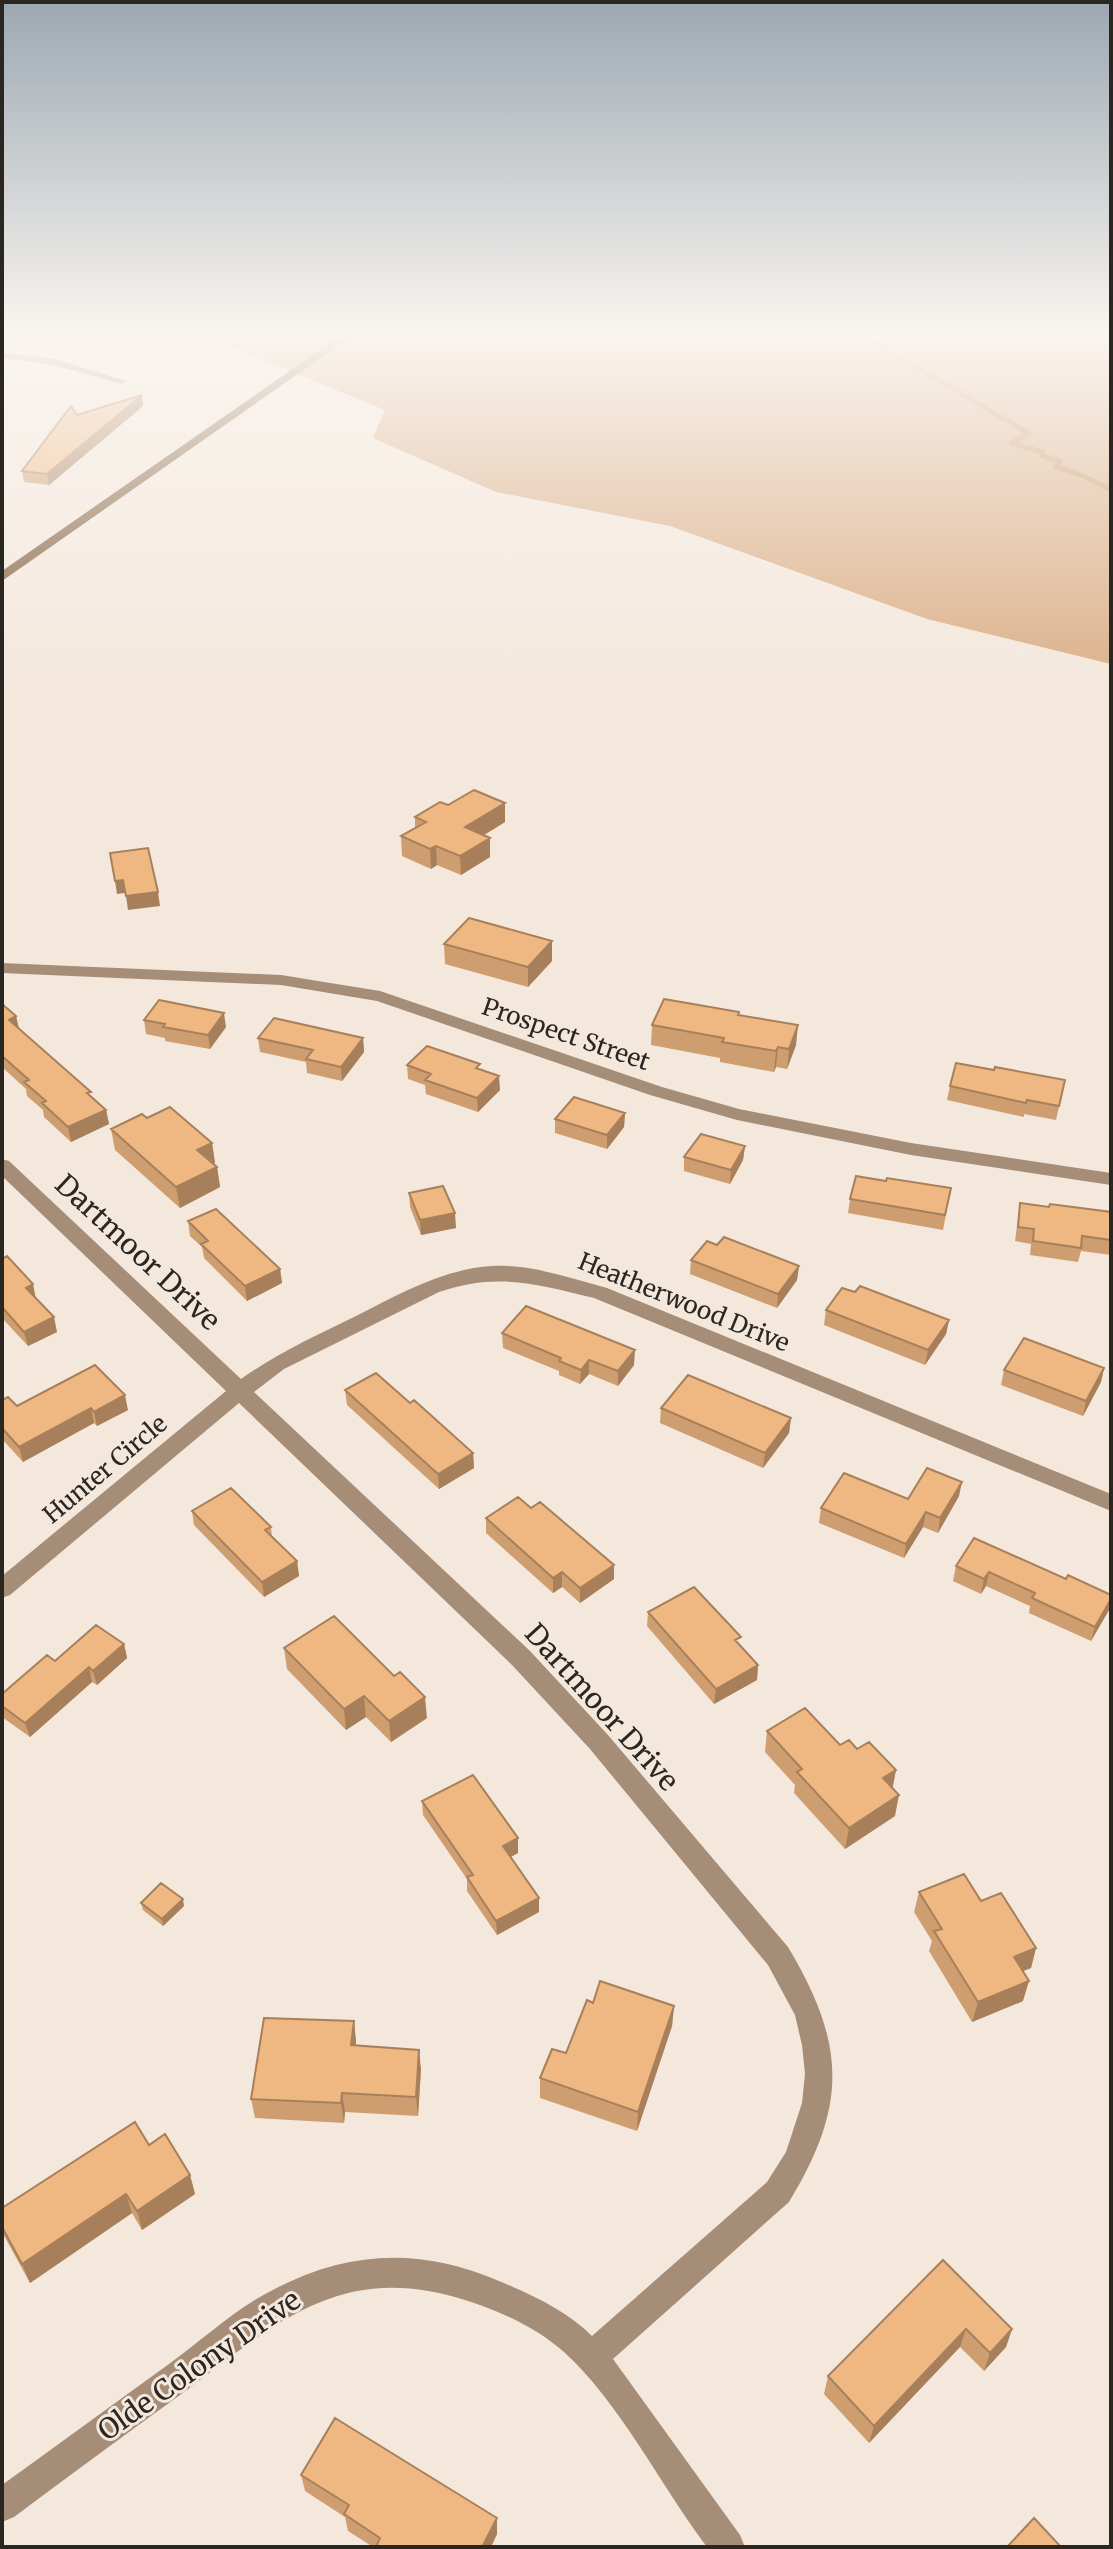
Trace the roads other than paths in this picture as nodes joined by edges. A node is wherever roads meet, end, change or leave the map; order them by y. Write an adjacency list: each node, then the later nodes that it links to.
1 (177, 455): 2 (street)
2 (2, 577)
3 (2, 968): 5 (street, Prospect Street)
4 (2, 1165): 6 (street, Dartmoor Drive)
5 (1111, 1179)
6 (241, 1390): 7 (street, Heatherwood Drive); 8 (street, Hunter Circle); 9 (street, Dartmoor Drive)
7 (1111, 1503)
8 (2, 1589)
9 (592, 2357): 10 (street, Olde Colony Drive); 11 (street, Olde Colony Drive)
10 (2, 2505)
11 (728, 2547)

